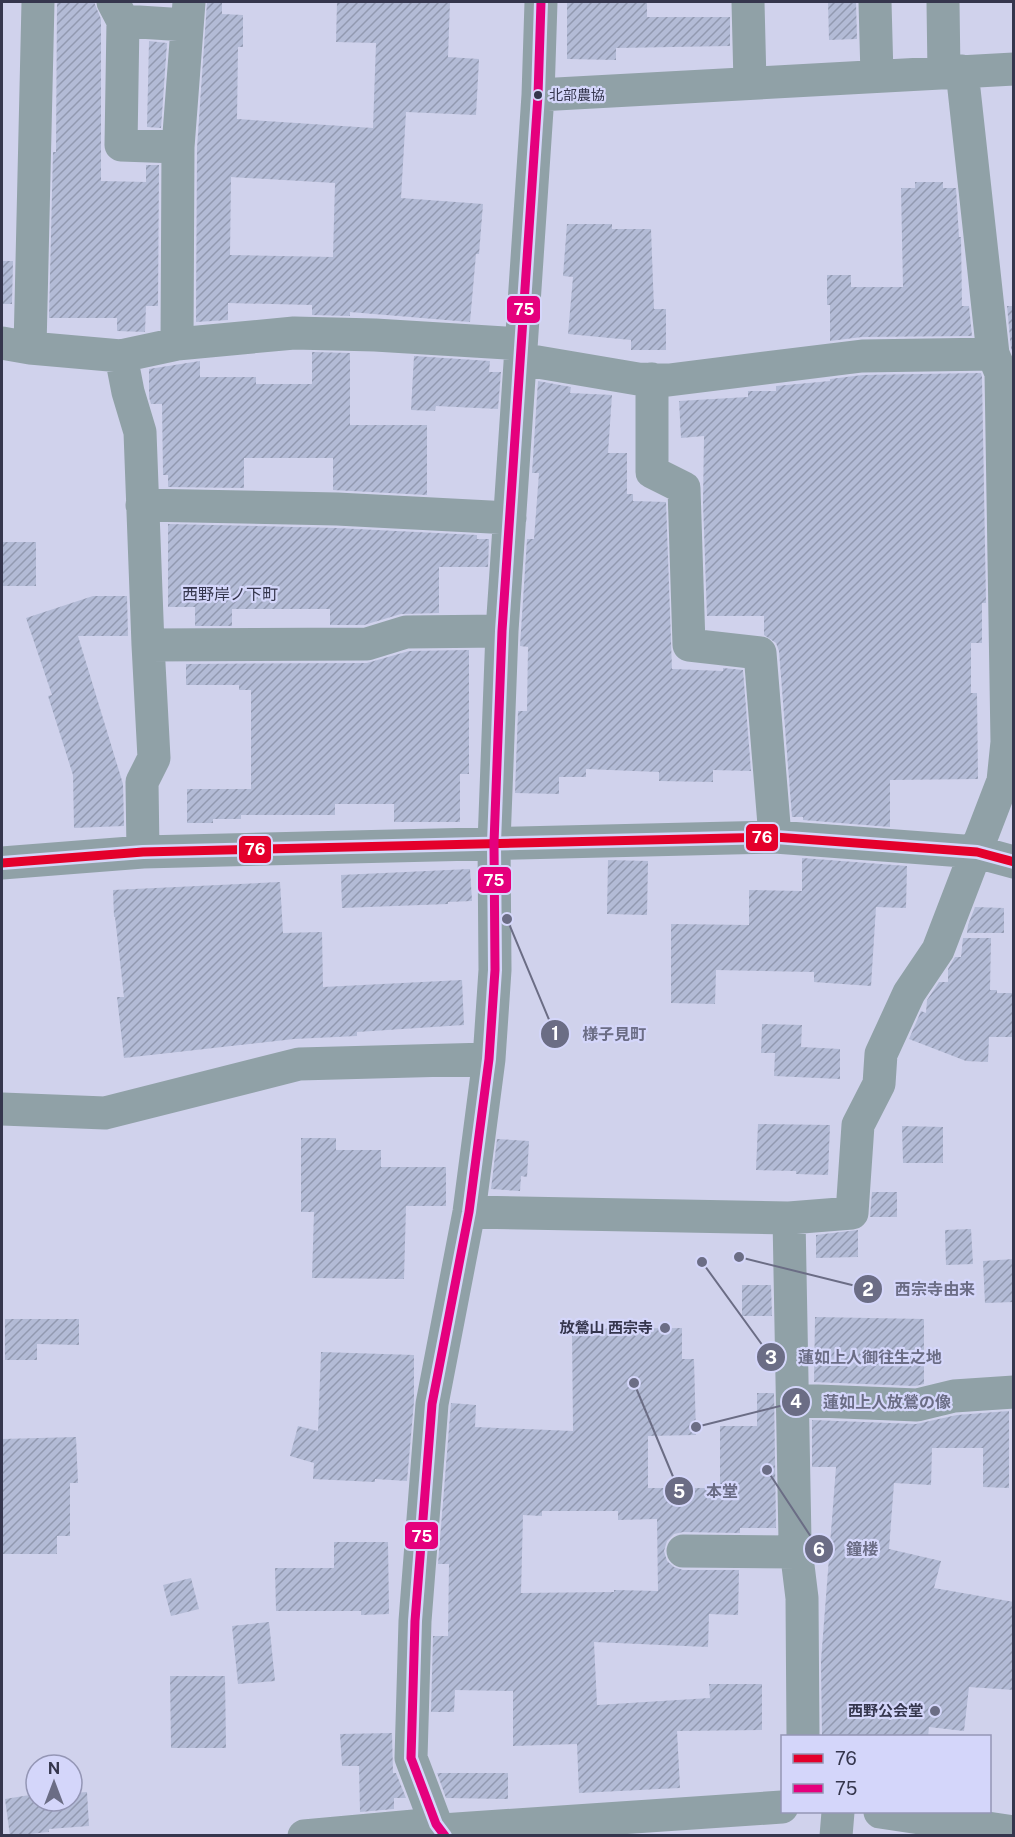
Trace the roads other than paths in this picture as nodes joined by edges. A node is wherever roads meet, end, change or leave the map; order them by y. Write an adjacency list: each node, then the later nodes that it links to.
1 (38, 2): 15 (street)
2 (541, 2): 12 (street)
3 (748, 2): 11 (street)
4 (875, 2): 10 (street)
5 (943, 2): 9 (street)
6 (118, 11): 7 (street); 13 (street)
7 (187, 13): 13 (street)
8 (1014, 69): 9 (street)
9 (953, 72): 10 (street); 17 (street)
10 (877, 76): 11 (street)
11 (750, 83): 12 (street)
12 (538, 95): 16 (street)
13 (178, 147): 14 (street)
14 (177, 344): 16 (street); 18 (street)
15 (16, 345): 18 (street)
16 (521, 351): 19 (street); 21 (street)
17 (993, 354): 19 (street); 24 (street)
18 (121, 356): 20 (street)
19 (652, 379): 25 (street)
20 (142, 505): 21 (street); 23 (street)
21 (510, 518): 22 (street)
22 (502, 631): 23 (street); 26 (street)
23 (148, 645): 27 (street)
24 (1005, 799): 28 (street)
25 (775, 837): 26 (street); 28 (street)
26 (494, 843): 27 (street); 31 (street)
27 (143, 852): 30 (street)
28 (977, 852): 29 (street); 34 (street)
29 (1014, 862)
30 (2, 863)
31 (489, 1059): 32 (street); 33 (street)
32 (2, 1109)
33 (469, 1212): 34 (street); 43 (street)
34 (789, 1218): 36 (street)
35 (1014, 1392): 36 (street)
36 (793, 1400): 38 (street)
37 (683, 1551): 38 (street)
38 (796, 1552): 39 (street)
39 (803, 1735)
40 (781, 1807): 43 (street)
41 (838, 1813): 46 (street)
42 (887, 1813): 44 (street)
43 (441, 1830): 45 (street)
44 (1014, 1832)
45 (304, 1836)
46 (836, 1836)

